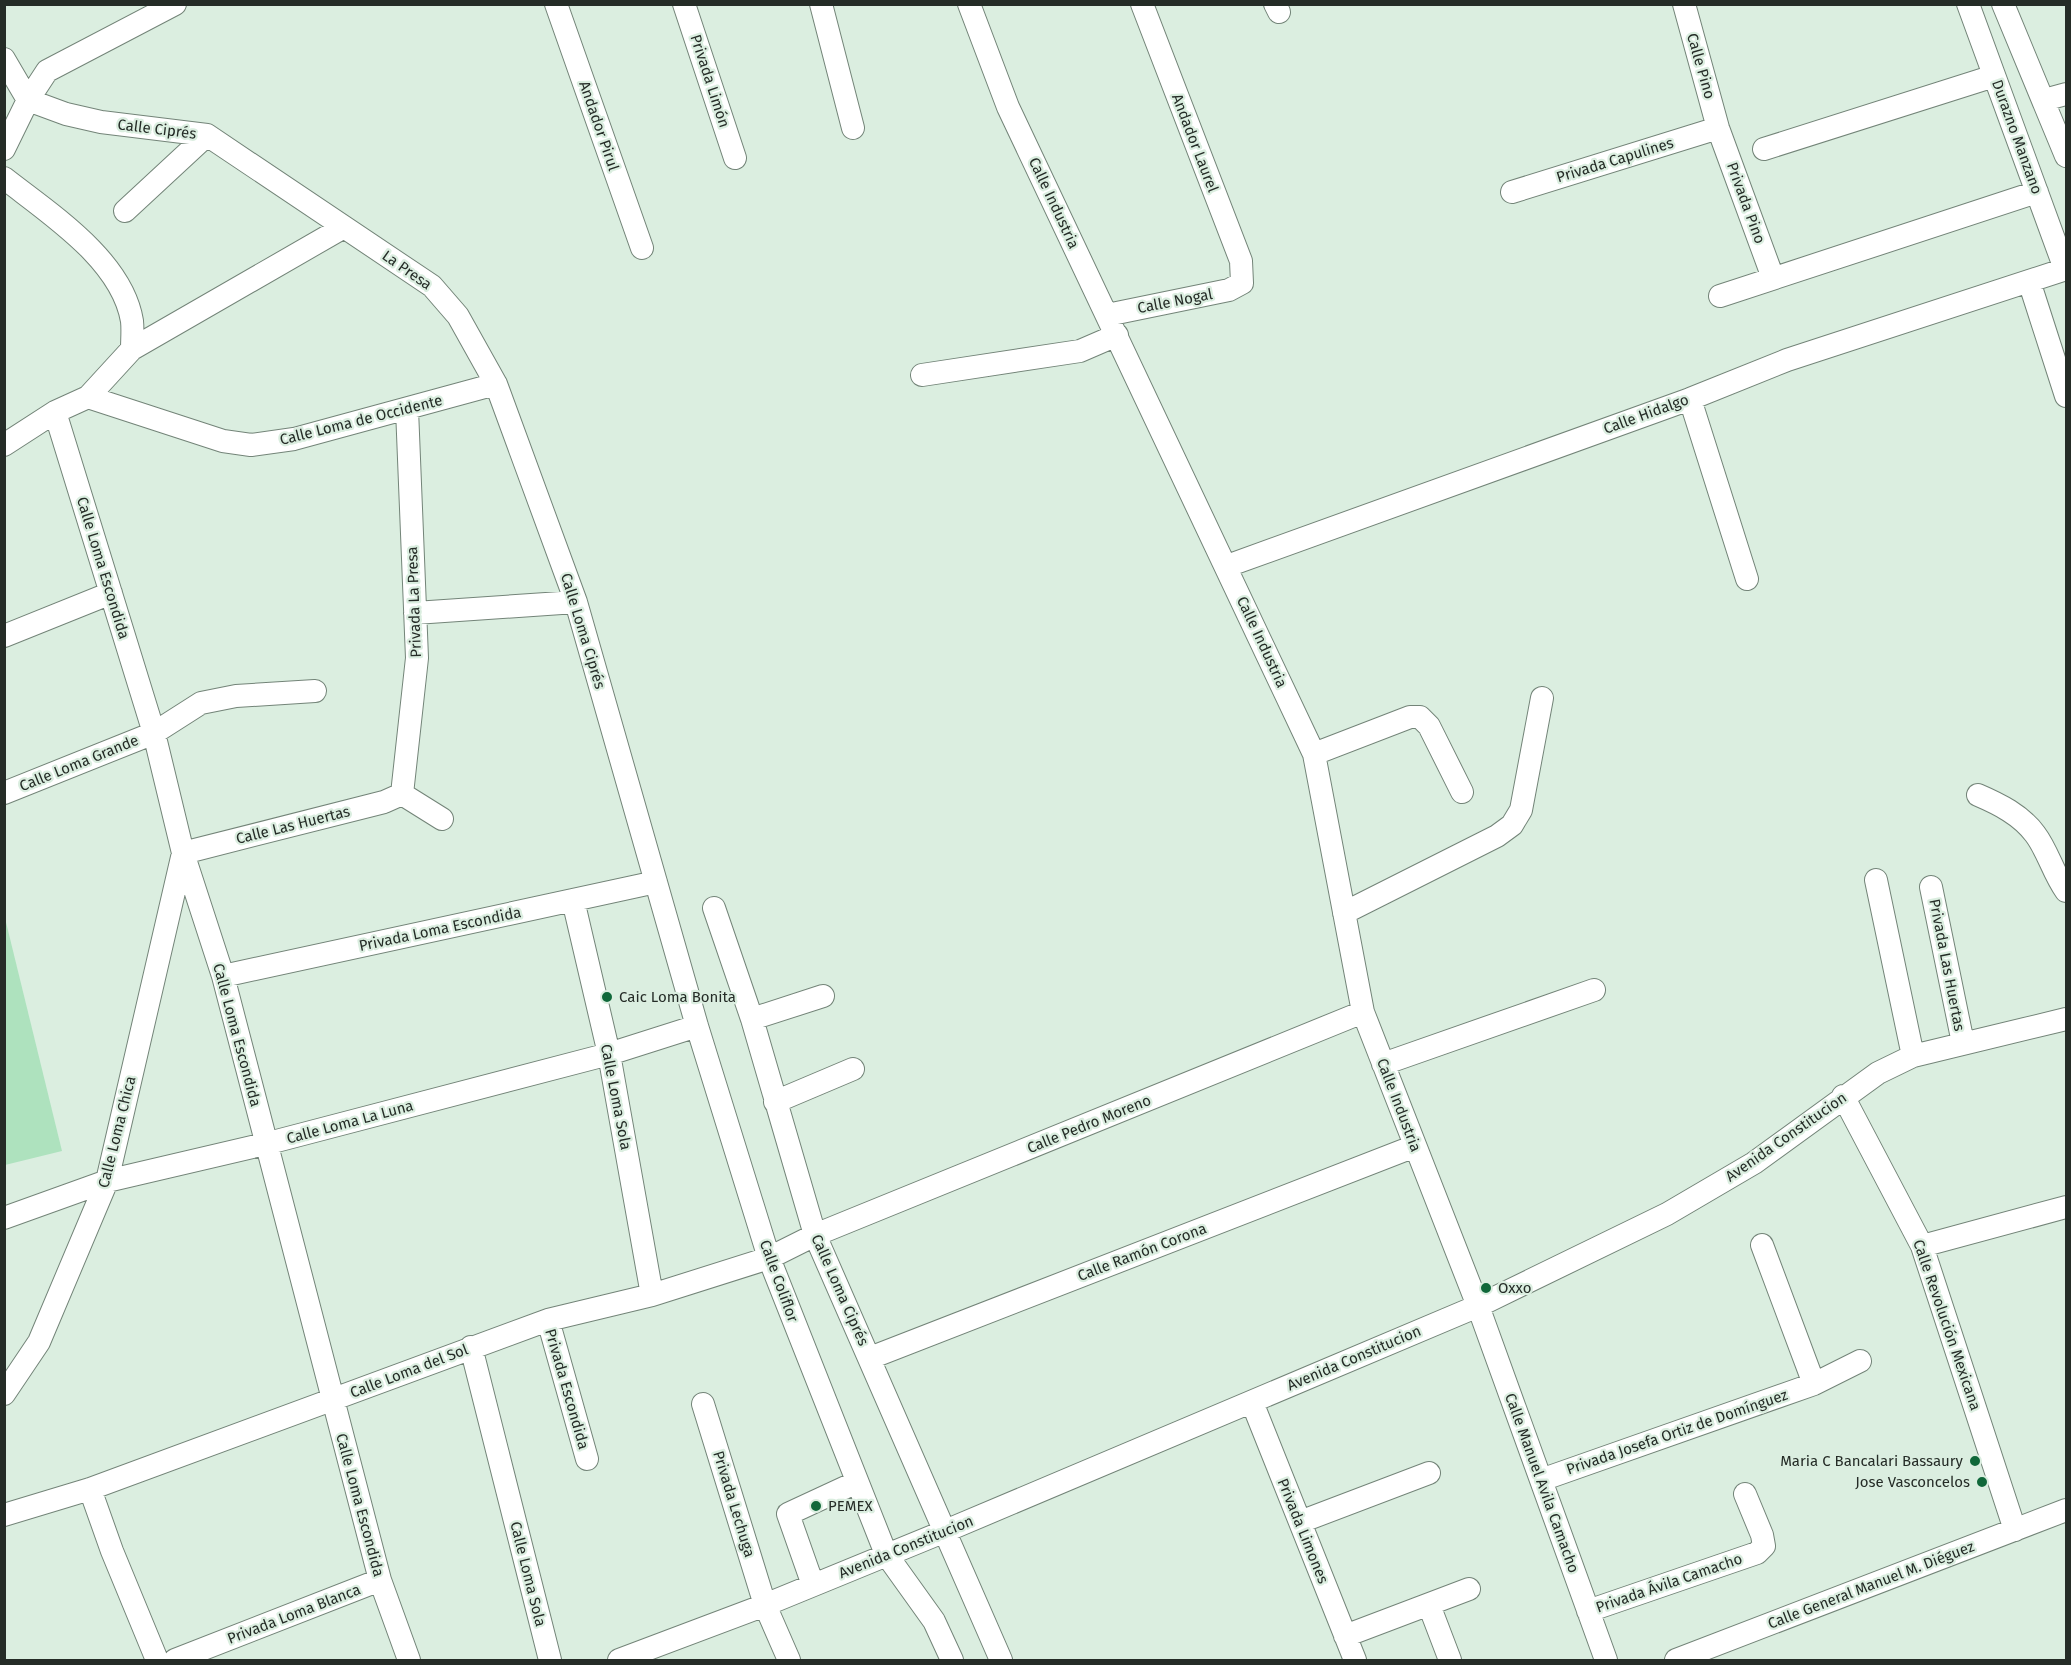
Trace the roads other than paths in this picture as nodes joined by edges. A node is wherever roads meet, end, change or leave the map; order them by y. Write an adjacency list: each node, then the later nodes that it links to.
1 (175, 4): 13 (street)
2 (556, 4): 27 (street, Andador Pirul)
3 (684, 4): 21 (street, Privada Limón)
4 (821, 4): 15 (street)
5 (969, 4): 33 (street, Calle Industria)
6 (1142, 4): 31 (street, Andador Laurel)
7 (1684, 4): 16 (street, Calle Pino)
8 (1968, 4): 11 (street, Durazno Manzano)
9 (2003, 4): 14 (street)
10 (4, 59): 13 (street)
11 (1994, 76): 19 (street); 24 (street, Durazno Manzano)
12 (2067, 94): 14 (street)
13 (28, 100): 17 (street, Calle Ciprés); 18 (street)
14 (2044, 100): 20 (street)
15 (853, 128)
16 (1718, 128): 23 (street, Privada Capulines); 29 (street, Privada Pino)
17 (207, 135): 25 (street); 26 (street, Calle Ciprés)
18 (4, 149)
19 (1764, 149)
20 (2067, 156)
21 (735, 158)
22 (4, 178): 35 (street)
23 (1512, 192)
24 (2037, 192): 28 (street, Durazno Manzano); 29 (street)
25 (125, 211)
26 (344, 227): 35 (street); 37 (street, La Presa)
27 (642, 248)
28 (2066, 269): 30 (street, Calle Hidalgo)
29 (1773, 278): 32 (street)
30 (2029, 281): 38 (street); 40 (street, Calle Hidalgo)
31 (1242, 283): 33 (street, Calle Nogal)
32 (1720, 296)
33 (1107, 315): 34 (street, Calle Industria)
34 (1117, 335): 36 (street); 44 (street, Calle Industria)
35 (132, 349): 39 (street)
36 (922, 375)
37 (496, 384): 41 (street, Calle Loma de Occidente); 47 (street, Calle Loma Ciprés)
38 (2067, 396)
39 (88, 397): 41 (street, Calle Loma de Occidente); 42 (street)
40 (1690, 399): 44 (street, Calle Hidalgo); 45 (street)
41 (407, 409): 48 (street, Privada La Presa)
42 (55, 412): 43 (street); 46 (street, Calle Loma Escondida)
43 (4, 445)
44 (1227, 566): 53 (street, Calle Industria)
45 (1747, 579)
46 (111, 593): 49 (street); 52 (street, Calle Loma Escondida)
47 (576, 602): 48 (street); 61 (street, Calle Loma Ciprés)
48 (415, 613): 56 (street, Privada La Presa)
49 (4, 636)
50 (315, 691): 52 (street, Calle Loma Grande)
51 (1542, 698): 66 (street)
52 (154, 733): 55 (street, Calle Loma Grande); 59 (street, Calle Loma Escondida)
53 (1314, 754): 54 (street); 66 (street, Calle Industria)
54 (1462, 792)
55 (4, 793)
56 (402, 794): 58 (street); 59 (street, Calle Las Huertas)
57 (1978, 795): 63 (street)
58 (442, 819)
59 (183, 853): 67 (street, Calle Loma Escondida); 83 (street, Calle Loma Chica)
60 (1876, 880): 76 (street)
61 (656, 882): 64 (street, Privada Loma Escondida); 73 (street, Calle Coliflor)
62 (1931, 887): 74 (street, Privada Las Huertas)
63 (2067, 891)
64 (573, 900): 67 (street, Privada Loma Escondida); 75 (street, Calle Loma Sola)
65 (714, 908): 71 (street, Calle Loma Ciprés)
66 (1344, 913): 70 (street, Calle Industria)
67 (223, 976): 81 (street, Calle Loma Escondida)
68 (1594, 990): 77 (street)
69 (823, 996): 71 (street)
70 (1363, 1012): 77 (street, Calle Industria); 86 (street, Calle Pedro Moreno)
71 (752, 1019): 80 (street, Calle Loma Ciprés)
72 (2067, 1019): 74 (street, Avenida Constitucion)
73 (697, 1026): 75 (street, Calle Loma La Luna); 89 (street, Calle Coliflor)
74 (1963, 1043): 76 (street, Avenida Constitucion)
75 (609, 1054): 81 (street, Calle Loma La Luna); 90 (street, Calle Loma Sola)
76 (1913, 1056): 79 (street, Avenida Constitucion)
77 (1383, 1064): 82 (street, Calle Industria)
78 (853, 1069): 80 (street)
79 (1843, 1096): 88 (street, Calle Revolución Mexicana); 91 (street, Avenida Constitucion)
80 (775, 1102): 86 (street, Calle Loma Ciprés)
81 (266, 1144): 83 (street, Calle Loma La Luna); 98 (street, Calle Loma Escondida)
82 (1415, 1146): 91 (street, Calle Industria); 94 (street, Calle Ramón Corona)
83 (107, 1181): 85 (street, Calle Loma La Luna); 97 (street, Calle Loma Chica)
84 (2066, 1208): 88 (street)
85 (4, 1218)
86 (815, 1235): 89 (street, Calle Loma del Sol); 94 (street, Calle Loma Ciprés)
87 (1762, 1245): 96 (street)
88 (1922, 1246): 110 (street, Calle Revolución Mexicana)
89 (769, 1258): 90 (street, Calle Loma del Sol); 104 (street, Calle Coliflor)
90 (652, 1295): 92 (street, Calle Loma del Sol)
91 (1478, 1306): 99 (street, Avenida Constitucion); 103 (street, Calle Manuel Avila Camacho)
92 (548, 1320): 93 (street, Calle Loma del Sol); 101 (street, Privada Escondida)
93 (471, 1347): 98 (street, Calle Loma del Sol); 123 (street, Calle Loma Sola)
94 (870, 1358): 111 (street, Calle Loma Ciprés)
95 (1860, 1361): 96 (street, Privada Josefa Ortiz de Domínguez)
96 (1814, 1384): 103 (street, Privada Josefa Ortiz de Domínguez)
97 (4, 1394)
98 (333, 1401): 105 (street, Calle Loma del Sol); 113 (street, Calle Loma Escondida)
99 (1252, 1402): 109 (street, Privada Limones); 111 (street, Avenida Constitucion)
100 (703, 1404): 116 (street, Privada Lechuga)
101 (587, 1458)
102 (1429, 1473): 109 (street)
103 (1541, 1480): 118 (street, Calle Manuel Avila Camacho)
104 (857, 1482): 112 (street, Calle Coliflor); 114 (street)
105 (90, 1489): 108 (street, Calle Loma del Sol); 120 (street)
106 (1745, 1494): 118 (street, Privada Ávila Camacho)
107 (2067, 1510): 110 (street, Calle General Manuel M. Diéguez)
108 (4, 1515)
109 (1300, 1522): 119 (street, Privada Limones)
110 (2015, 1530): 131 (street, Calle General Manuel M. Diéguez)
111 (943, 1532): 112 (street, Avenida Constitucion); 127 (street, Calle Loma Ciprés)
112 (886, 1554): 114 (street, Avenida Constitucion); 126 (street, Calle Coliflor)
113 (380, 1580): 121 (street, Privada Loma Blanca); 122 (street, Calle Loma Escondida)
114 (813, 1585): 116 (street, Avenida Constitucion)
115 (1469, 1589): 117 (street)
116 (765, 1605): 124 (street, Avenida Constitucion); 125 (street, Privada Lechuga)
117 (1429, 1605): 119 (street); 129 (street)
118 (1588, 1611): 130 (street, Calle Manuel Avila Camacho)
119 (1346, 1636): 128 (street, Privada Limones)
120 (157, 1660)
121 (175, 1660)
122 (409, 1660)
123 (550, 1660)
124 (619, 1660)
125 (789, 1660)
126 (952, 1660)
127 (1001, 1660)
128 (1355, 1660)
129 (1450, 1660)
130 (1606, 1660)
131 (1676, 1660)

